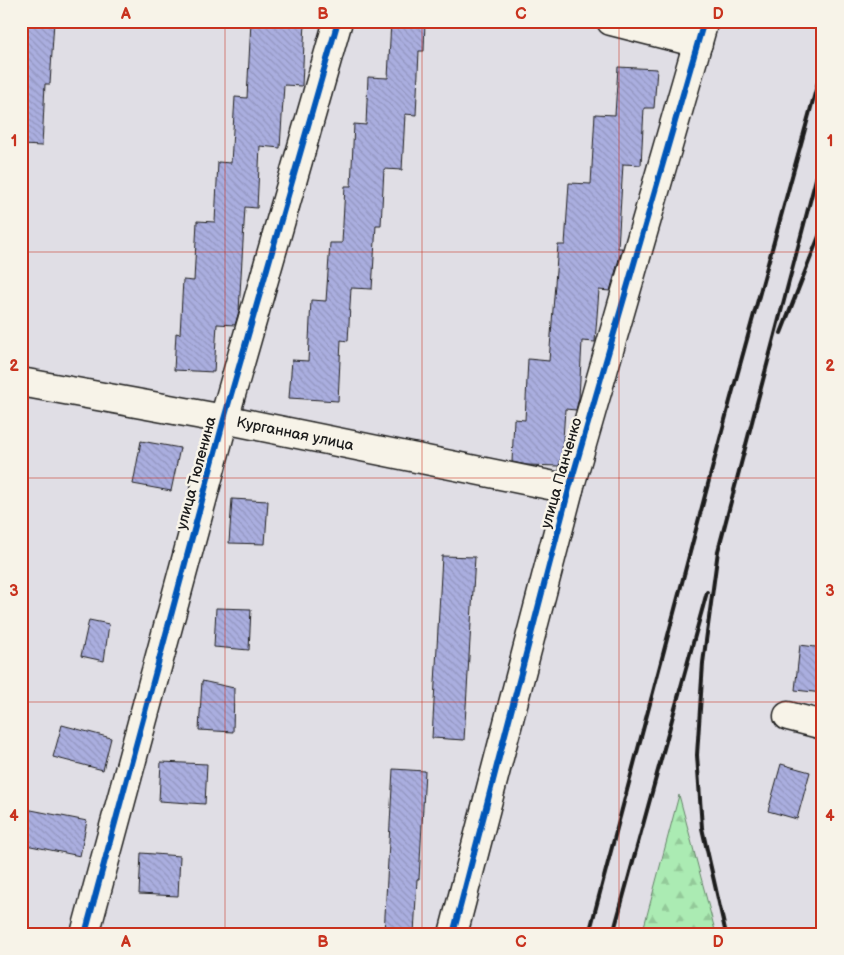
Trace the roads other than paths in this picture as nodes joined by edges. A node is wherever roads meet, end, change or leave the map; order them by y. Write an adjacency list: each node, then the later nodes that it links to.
1 (338, 21): 5 (street, улица Тюленина)
2 (611, 21): 3 (street)
3 (701, 32): 6 (street, улица Панченко)
4 (21, 382): 5 (street, Курганная улица)
5 (224, 419): 6 (street, Курганная улица); 9 (street, улица Тюленина)
6 (569, 489): 10 (street, улица Панченко)
7 (788, 716): 8 (street)
8 (823, 725)
9 (85, 934)
10 (453, 934)

